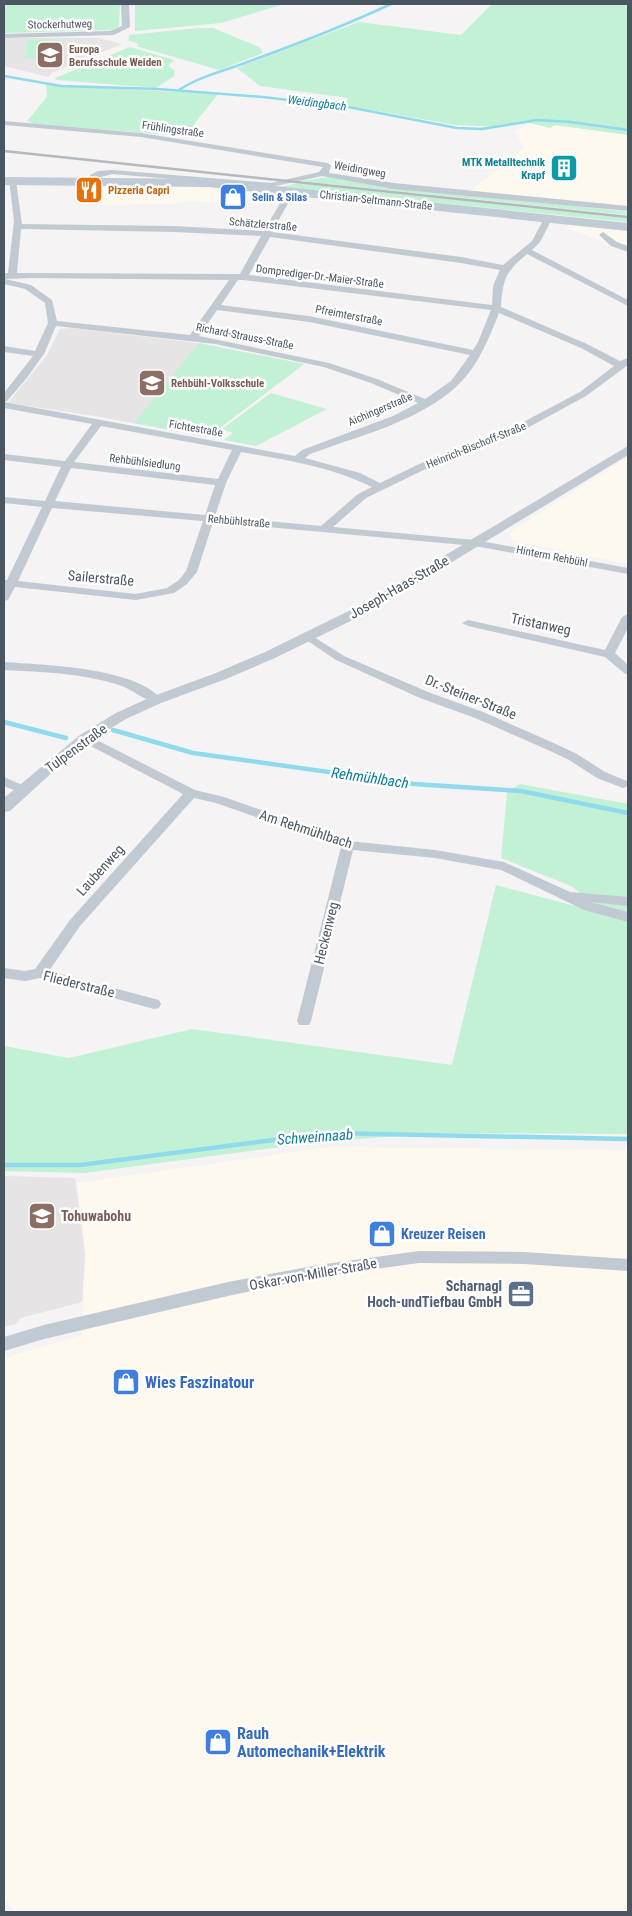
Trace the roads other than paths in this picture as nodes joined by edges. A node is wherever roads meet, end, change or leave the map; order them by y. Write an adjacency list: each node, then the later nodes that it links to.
1 (125, 4): 2 (street, Stockerhutweg)
2 (4, 36)
3 (4, 123): 4 (street, Frühlingstraße)
4 (322, 174): 6 (street, Weidingweg); 10 (street, Weidingweg)
5 (8, 181): 6 (main road, Christian-Seltmann-Straße); 8 (street)
6 (94, 181): 7 (main road, Christian-Seltmann-Straße)
7 (291, 191): 11 (main road, Christian-Seltmann-Straße); 14 (street)
8 (18, 208): 9 (street); 12 (street)
9 (4, 209)
10 (628, 209)
11 (549, 217): 13 (main road, Christian-Seltmann-Straße); 17 (street)
12 (15, 222): 14 (street, Schätzlerstraße); 19 (street)
13 (628, 226)
14 (268, 234): 18 (street, Schätzlerstraße); 20 (street)
15 (603, 235): 16 (street)
16 (628, 249)
17 (526, 250): 18 (street); 21 (street)
18 (505, 268): 23 (street, Aichingerstraße)
19 (6, 277): 20 (street, Domprediger-Dr.-Maier-Straße); 24 (street)
20 (239, 278): 22 (street); 23 (street, Domprediger-Dr.-Maier-Straße)
21 (628, 303)
22 (216, 307): 25 (street); 27 (street, Pfreimterstraße)
23 (496, 308): 27 (street, Aichingerstraße); 29 (street, Domprediger-Dr.-Maier-Straße)
24 (53, 323): 25 (street, Richard-Strauss-Straße); 28 (street)
25 (192, 338): 31 (street, Richard-Strauss-Straße)
26 (4, 349): 28 (street)
27 (476, 353): 31 (street, Aichingerstraße)
28 (40, 354): 30 (street)
29 (624, 362): 40 (street, Heinrich-Bischoff-Straße)
30 (4, 399)
31 (426, 403): 37 (street, Aichingerstraße)
32 (4, 405): 33 (street, Fichtestraße)
33 (98, 423): 34 (street, Fichtestraße); 38 (street)
34 (238, 448): 37 (street, Fichtestraße); 39 (street)
35 (628, 450): 45 (street, Joseph-Haas-Straße)
36 (4, 456): 38 (street, Rehbühlsiedlung)
37 (297, 459): 40 (street, Fichtestraße)
38 (67, 465): 39 (street, Rehbühlsiedlung); 42 (street)
39 (221, 483): 43 (street)
40 (380, 487): 44 (street, Heinrich-Bischoff-Straße)
41 (4, 500): 42 (street, Rehbühlstraße)
42 (48, 504): 43 (street, Rehbühlstraße); 47 (street)
43 (210, 518): 44 (street, Rehbühlstraße); 47 (street, Sailerstraße)
44 (324, 529): 45 (street, Rehbühlstraße)
45 (475, 543): 46 (street, Hinterm Rehbühl); 51 (street, Joseph-Haas-Straße)
46 (628, 571)
47 (7, 584): 48 (street)
48 (4, 598)
49 (628, 617): 52 (street)
50 (468, 623): 52 (street, Tristanweg)
51 (309, 637): 55 (street, Joseph-Haas-Straße); 58 (street, Dr.-Steiner-Straße)
52 (609, 654): 54 (street)
53 (4, 666): 55 (street)
54 (628, 671)
55 (156, 700): 56 (street, Tulpenstraße)
56 (85, 738): 59 (street, Tulpenstraße); 60 (street, Am Rehmühlbach)
57 (4, 781): 59 (street)
58 (623, 784)
59 (23, 790): 61 (street, Tulpenstraße)
60 (191, 793): 62 (street, Am Rehmühlbach); 67 (street, Laubenweg)
61 (4, 807)
62 (348, 845): 63 (street, Am Rehmühlbach); 69 (street, Heckenweg)
63 (564, 895): 64 (street, Am Rehmühlbach); 65 (street, Am Rehmühlbach)
64 (628, 901)
65 (628, 917)
66 (4, 973): 67 (street, Fliederstraße)
67 (40, 973): 68 (street, Fliederstraße)
68 (154, 1004)
69 (304, 1021)
70 (628, 1265): 71 (street, Oskar-von-Miller-Straße)
71 (4, 1344)

